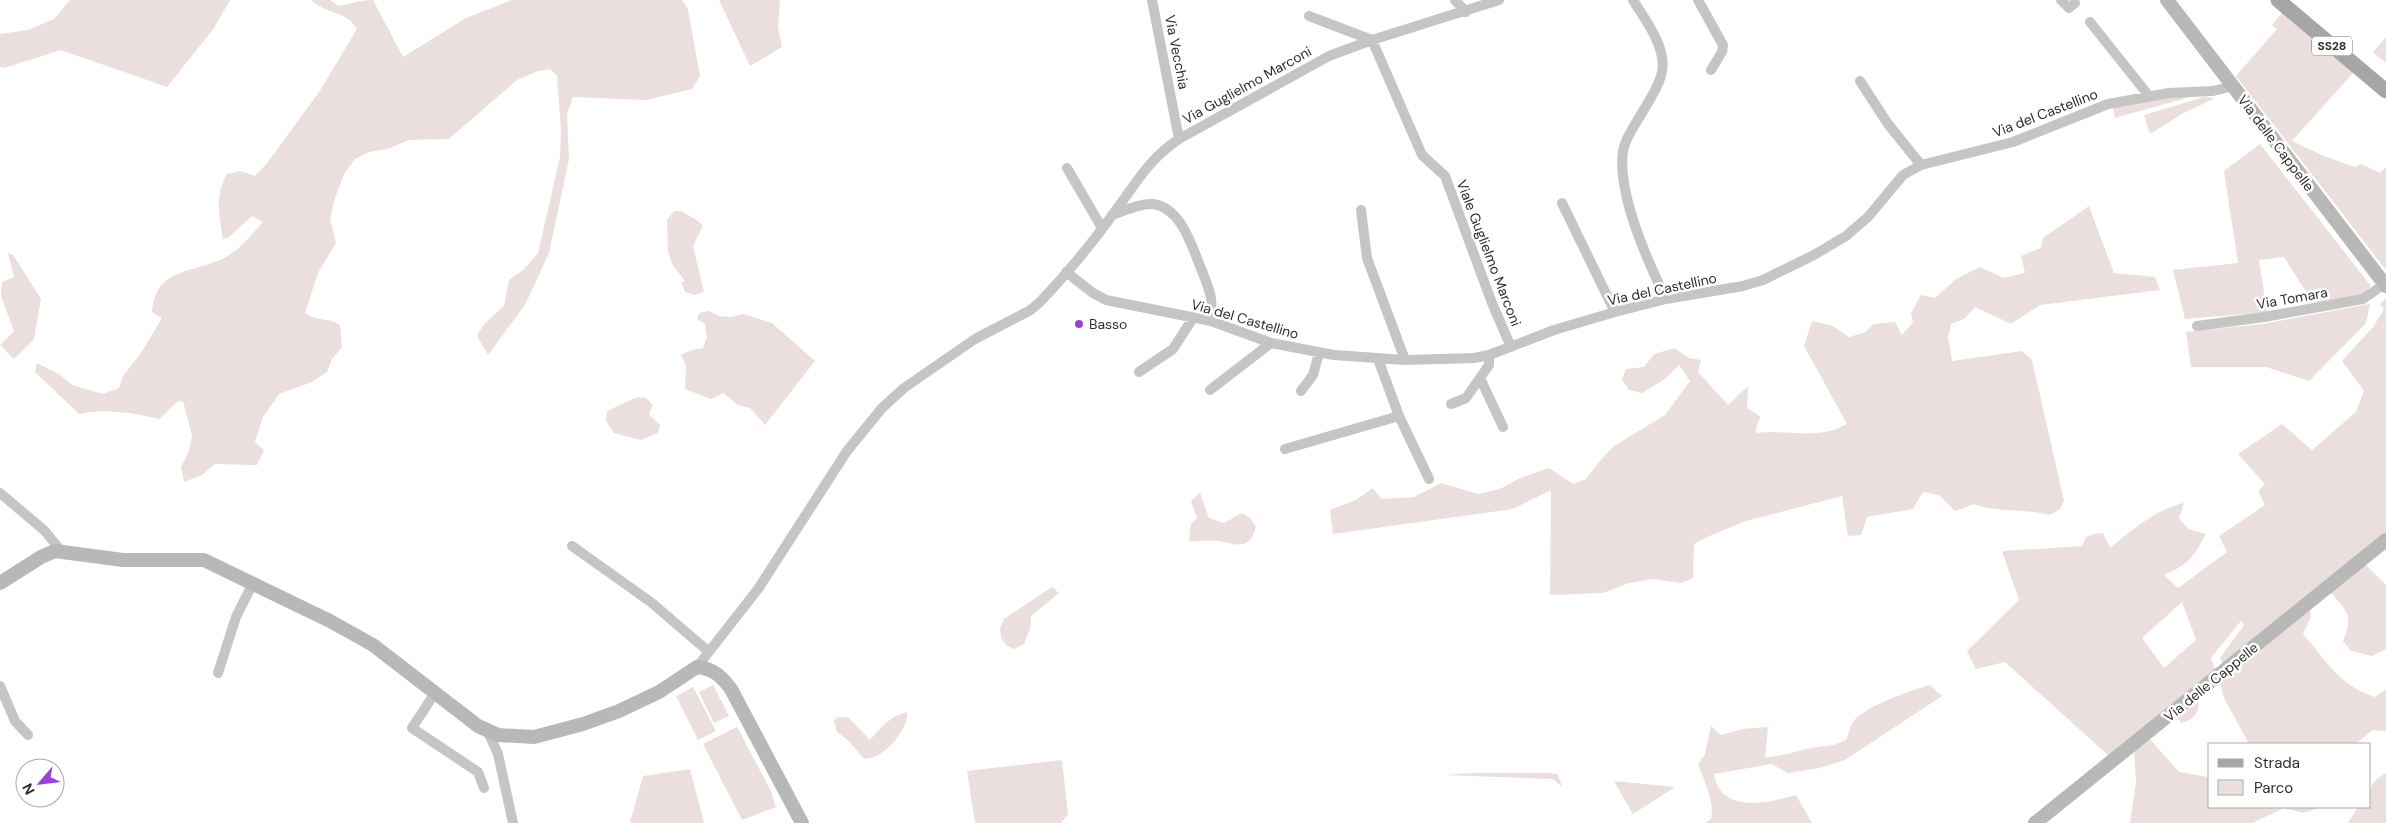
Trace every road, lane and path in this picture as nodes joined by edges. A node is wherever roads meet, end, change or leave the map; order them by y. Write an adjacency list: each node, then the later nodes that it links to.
1 (1152, 0): 19 (street, Via Vecchia)
2 (1455, 0): 10 (street)
3 (1499, 0): 10 (street, Via Guglielmo Marconi)
4 (1633, 0): 28 (street)
5 (1698, 0): 14 (street)
6 (2061, 0): 9 (street)
7 (2167, 0): 16 (street, Via delle Cappelle)
8 (2278, 0): 17 (main road, SS28)
9 (2075, 3)
10 (1466, 12): 13 (street, Via Guglielmo Marconi)
11 (1309, 16): 13 (street)
12 (2090, 22): 18 (street)
13 (1372, 40): 19 (street, Via Guglielmo Marconi); 34 (street, Viale Guglielmo Marconi)
14 (1711, 70)
15 (1860, 81): 20 (street)
16 (2233, 86): 18 (street, Via del Castellino); 27 (street, Via delle Cappelle)
17 (2386, 91)
18 (2149, 96): 20 (street, Via del Castellino)
19 (1179, 138): 24 (street, Via Guglielmo Marconi)
20 (1921, 165): 28 (street, Via del Castellino)
21 (1067, 168): 25 (street)
22 (1562, 203): 29 (street)
23 (1361, 210): 38 (street)
24 (1112, 215): 25 (street, Via Guglielmo Marconi); 31 (street)
25 (1102, 228): 26 (street, Via Guglielmo Marconi)
26 (1065, 274): 30 (street, Via del Castellino); 54 (street, Via Guglielmo Marconi)
27 (2385, 284): 32 (street, Via Tomara)
28 (1666, 299): 29 (street, Via del Castellino)
29 (1615, 312): 34 (street, Via del Castellino)
30 (1193, 318): 31 (street, Via del Castellino); 39 (street)
31 (1211, 321): 33 (street, Via del Castellino)
32 (2197, 326)
33 (1271, 343): 35 (street, Via del Castellino); 41 (street)
34 (1511, 347): 36 (street, Via del Castellino)
35 (1319, 353): 37 (street, Via del Castellino); 42 (street)
36 (1489, 355): 38 (street, Via del Castellino); 40 (street)
37 (1378, 359): 38 (street, Via del Castellino); 44 (street)
38 (1405, 360)
39 (1138, 372)
40 (1480, 378): 43 (street); 45 (street)
41 (1210, 390)
42 (1301, 391)
43 (1451, 404)
44 (1399, 416): 46 (street); 47 (street)
45 (1503, 427)
46 (1286, 449)
47 (1429, 479)
48 (0, 493): 51 (street)
49 (2386, 540): 64 (street, Via delle Cappelle)
50 (572, 546): 54 (street)
51 (61, 551): 52 (street); 53 (street)
52 (253, 582): 56 (street); 58 (street)
53 (0, 583)
54 (709, 652): 55 (street, Via Guglielmo Marconi)
55 (697, 667): 59 (street); 63 (street)
56 (218, 673)
57 (0, 686): 60 (street)
58 (435, 692): 59 (street); 61 (street)
59 (488, 732): 62 (street)
60 (28, 735)
61 (484, 788)
62 (513, 823)
63 (802, 823)
64 (2035, 823)

